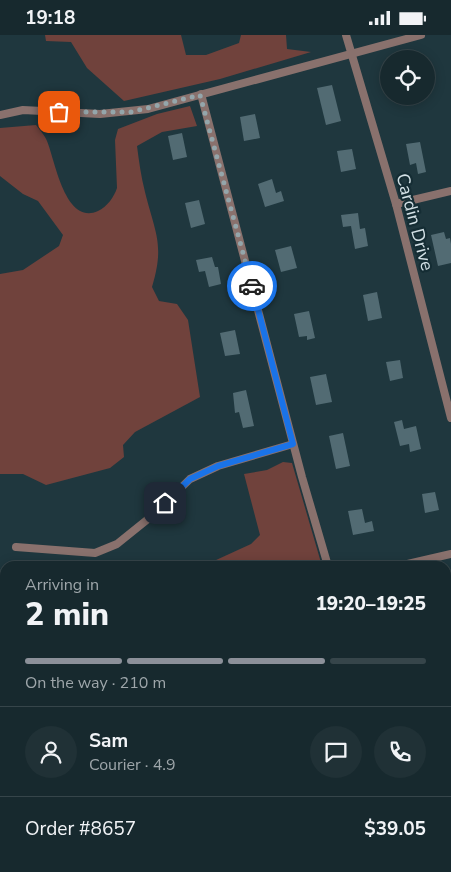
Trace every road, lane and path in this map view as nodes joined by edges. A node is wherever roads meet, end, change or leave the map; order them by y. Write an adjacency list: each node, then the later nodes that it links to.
1 (346, 35): 3 (street, Cardin Drive)
2 (421, 35): 3 (street)
3 (351, 53): 4 (street); 7 (street, Cardin Drive)
4 (200, 95): 5 (street); 9 (street)
5 (0, 115)
6 (451, 191): 7 (street)
7 (396, 204): 8 (street, Cardin Drive)
8 (451, 418)
9 (293, 444): 10 (street); 12 (street)
10 (16, 547)
11 (451, 554): 13 (street)
12 (327, 561)
13 (421, 561)

